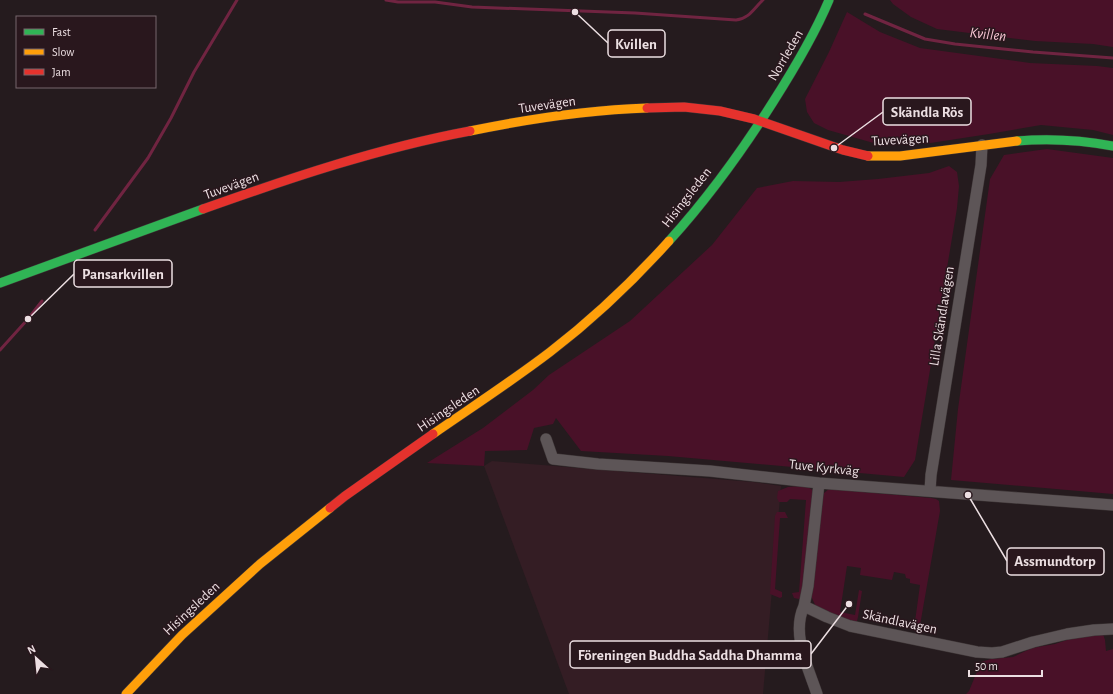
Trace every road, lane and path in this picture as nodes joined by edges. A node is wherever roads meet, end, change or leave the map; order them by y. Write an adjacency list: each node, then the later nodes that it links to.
1 (829, 0): 2 (main road, Norrleden)
2 (762, 122): 3 (main road, Tuvevägen); 5 (main road, Tuvevägen); 12 (main road, Hisingsleden)
3 (982, 146): 4 (main road, Tuvevägen); 8 (street, Lilla Skändlavägen)
4 (1113, 146)
5 (0, 283)
6 (546, 439): 7 (street, Tuve Kyrkväg)
7 (819, 483): 8 (street, Tuve Kyrkväg); 10 (street)
8 (930, 491): 9 (street, Tuve Kyrkväg)
9 (1113, 505)
10 (804, 606): 11 (street, Skändlavägen); 13 (street)
11 (1113, 629)
12 (126, 694)
13 (818, 694)

